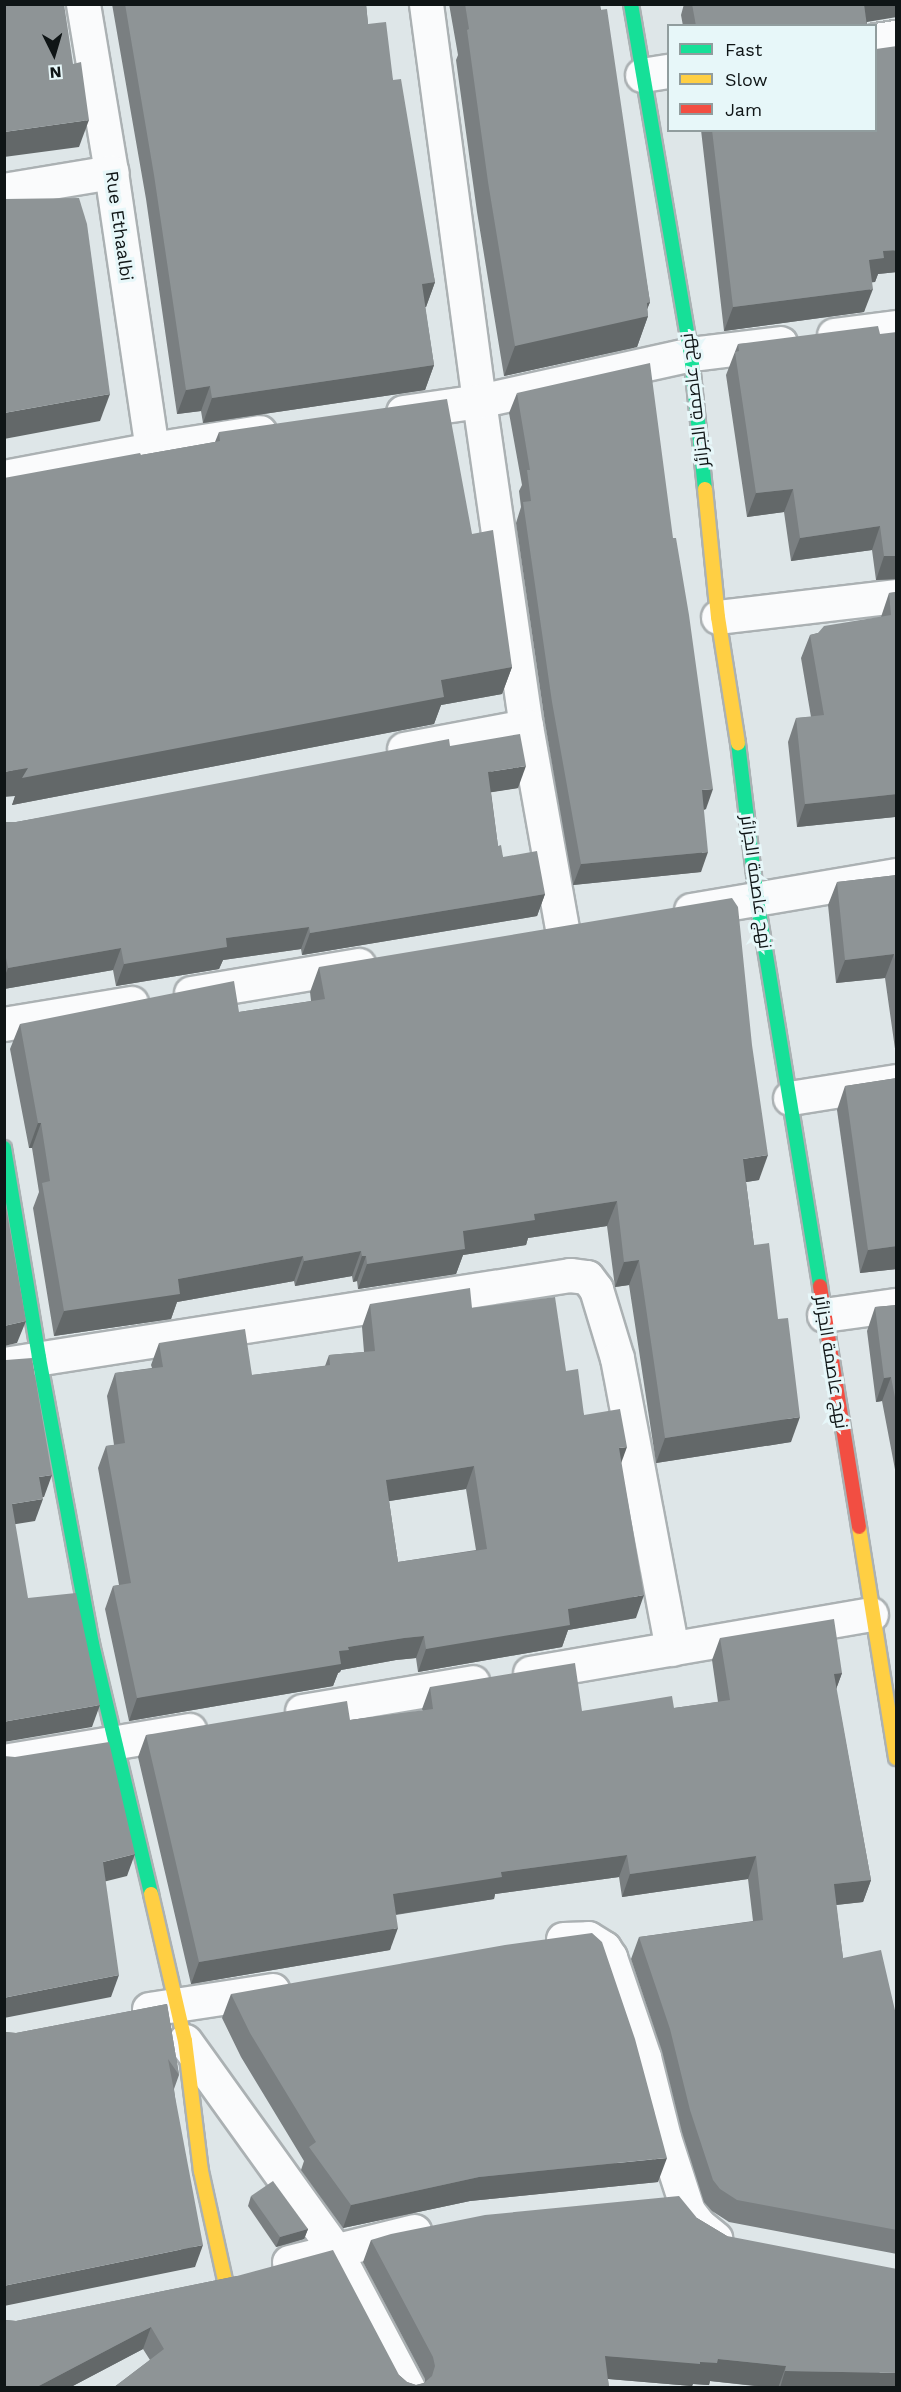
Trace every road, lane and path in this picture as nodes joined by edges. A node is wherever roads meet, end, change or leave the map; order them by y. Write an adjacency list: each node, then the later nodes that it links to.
1 (83, 4): 7 (street, Rue Ethaalbi)
2 (426, 4): 11 (street)
3 (630, 4): 6 (street, نهج عاصمة الجزائر)
4 (897, 37): 5 (street)
5 (877, 40)
6 (655, 73): 10 (street, نهج عاصمة الجزائر)
7 (111, 172): 8 (street); 14 (street, Rue Ethaalbi)
8 (4, 190)
9 (897, 327): 10 (street)
10 (691, 354): 11 (street); 17 (street, نهج عاصمة الجزائر)
11 (479, 401): 12 (street); 18 (street)
12 (376, 415)
13 (286, 428): 14 (street)
14 (152, 449): 15 (street)
15 (4, 477)
16 (897, 596): 17 (street)
17 (718, 617): 21 (street, نهج عاصمة الجزائر)
18 (526, 726): 19 (street); 24 (street)
19 (375, 755)
20 (897, 875): 21 (street)
21 (757, 900): 22 (street); 29 (street, نهج عاصمة الجزائر)
22 (665, 914)
23 (596, 924): 24 (street)
24 (562, 929): 25 (street)
25 (527, 935)
26 (387, 960): 27 (street)
27 (4, 1024)
28 (897, 1081): 29 (street)
29 (790, 1098): 32 (street, نهج عاصمة الجزائر)
30 (4, 1148): 33 (street)
31 (897, 1305): 32 (street)
32 (824, 1314): 35 (street, نهج عاصمة الجزائر)
33 (39, 1358): 34 (street); 36 (street); 39 (street)
34 (4, 1364)
35 (871, 1614): 36 (street); 40 (street, نهج عاصمة الجزائر)
36 (672, 1649): 37 (street)
37 (276, 1716)
38 (218, 1725): 39 (street)
39 (113, 1743): 41 (street); 44 (street)
40 (897, 1758)
41 (4, 1761)
42 (534, 1943): 47 (street)
43 (299, 1985): 44 (street)
44 (175, 2004): 45 (street); 46 (street)
45 (118, 2015)
46 (185, 2041): 51 (street); 52 (street)
47 (683, 2198): 48 (street); 50 (street)
48 (648, 2201)
49 (442, 2225): 51 (street)
50 (744, 2244)
51 (335, 2250): 52 (street); 54 (street)
52 (225, 2280): 53 (street)
53 (190, 2287)
54 (408, 2388)

